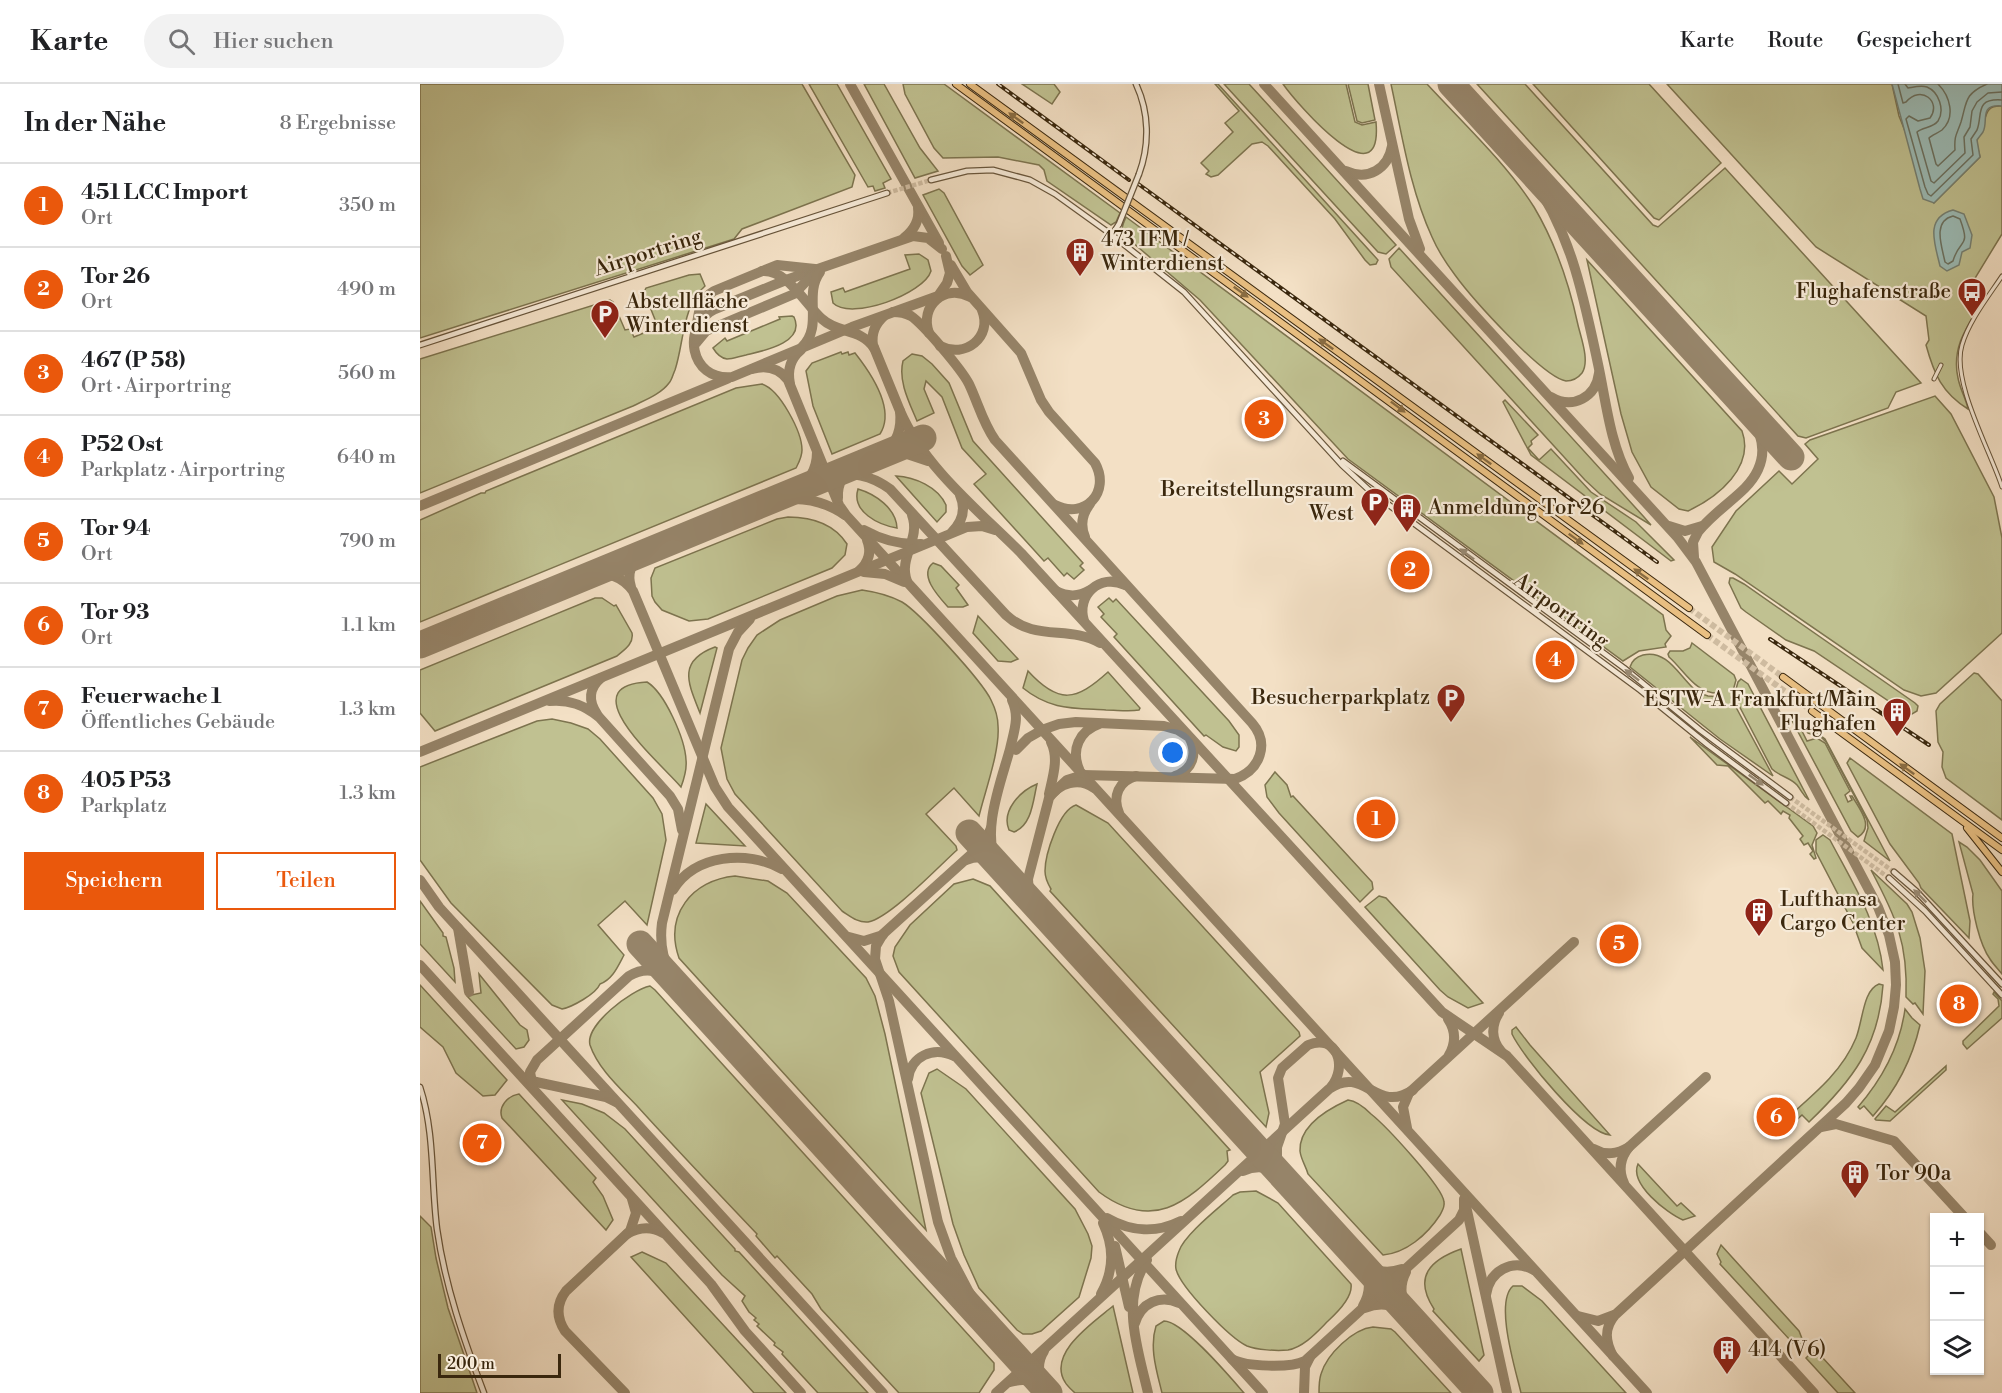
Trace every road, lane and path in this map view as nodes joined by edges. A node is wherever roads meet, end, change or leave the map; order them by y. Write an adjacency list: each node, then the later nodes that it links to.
1 (956, 84): 14 (highway, one-way to 14)
2 (970, 84): 13 (highway, one-way to 2)
3 (1136, 84): 6 (street, bridge)
4 (931, 180): 6 (street, Airportring)
5 (887, 194): 8 (street, Airportring)
6 (1112, 235): 11 (street, Airportring)
7 (2002, 276): 12 (street)
8 (420, 345)
9 (1941, 365): 10 (street)
10 (1934, 379)
11 (1321, 441): 17 (street, Airportring, one-way to 11); 18 (street, Airportring, one-way to 18)
12 (2002, 486)
13 (1689, 608)
14 (1707, 635)
15 (1783, 677): 20 (highway, one-way to 15)
16 (1812, 711): 19 (highway)
17 (1790, 796)
18 (1786, 803)
19 (1954, 814): 21 (highway); 23 (highway)
20 (2002, 838)
21 (2002, 850)
22 (1894, 872): 25 (street, one-way to 22)
23 (2002, 872)
24 (1889, 878): 26 (street)
25 (2002, 984)
26 (2002, 995)
27 (420, 1088): 28 (street)
28 (484, 1393)

